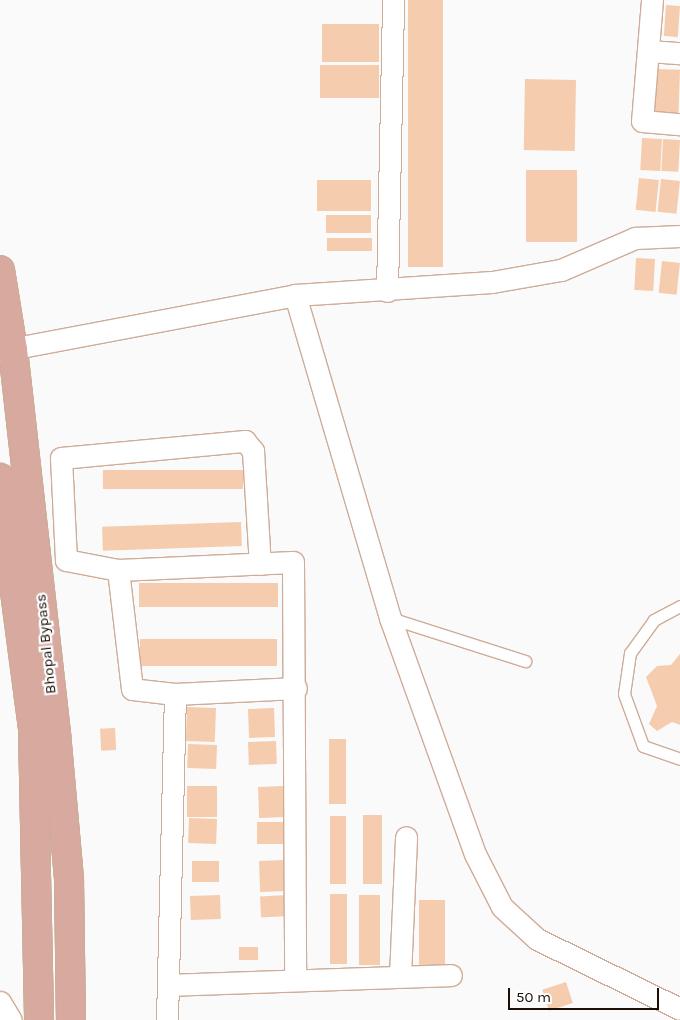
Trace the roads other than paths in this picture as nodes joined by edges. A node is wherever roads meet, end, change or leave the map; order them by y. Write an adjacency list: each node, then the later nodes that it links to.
1 (393, 0): 8 (street)
2 (652, 0): 3 (street)
3 (649, 52): 4 (street); 5 (street)
4 (680, 53)
5 (680, 124)
6 (680, 236): 8 (street)
7 (0, 270): 10 (main road, Bhopal Bypass)
8 (387, 290): 9 (street)
9 (295, 295): 10 (street); 15 (street)
10 (6, 350): 29 (main road, Bhopal Bypass)
11 (1, 490): 28 (main road, Bhopal Bypass)
12 (260, 564): 13 (street); 13 (street); 17 (street)
13 (118, 570): 18 (street)
14 (680, 606): 19 (lane)
15 (390, 618): 16 (lane); 26 (street)
16 (525, 662)
17 (296, 688): 18 (street); 23 (street)
18 (175, 694): 24 (street)
19 (680, 758)
20 (406, 837): 22 (street)
21 (451, 975): 22 (street)
22 (400, 976): 23 (street)
23 (295, 978): 24 (street)
24 (169, 985): 30 (street)
25 (0, 1002): 27 (street)
26 (680, 1009)
27 (11, 1020)
28 (39, 1020)
29 (71, 1020)
30 (167, 1020)

